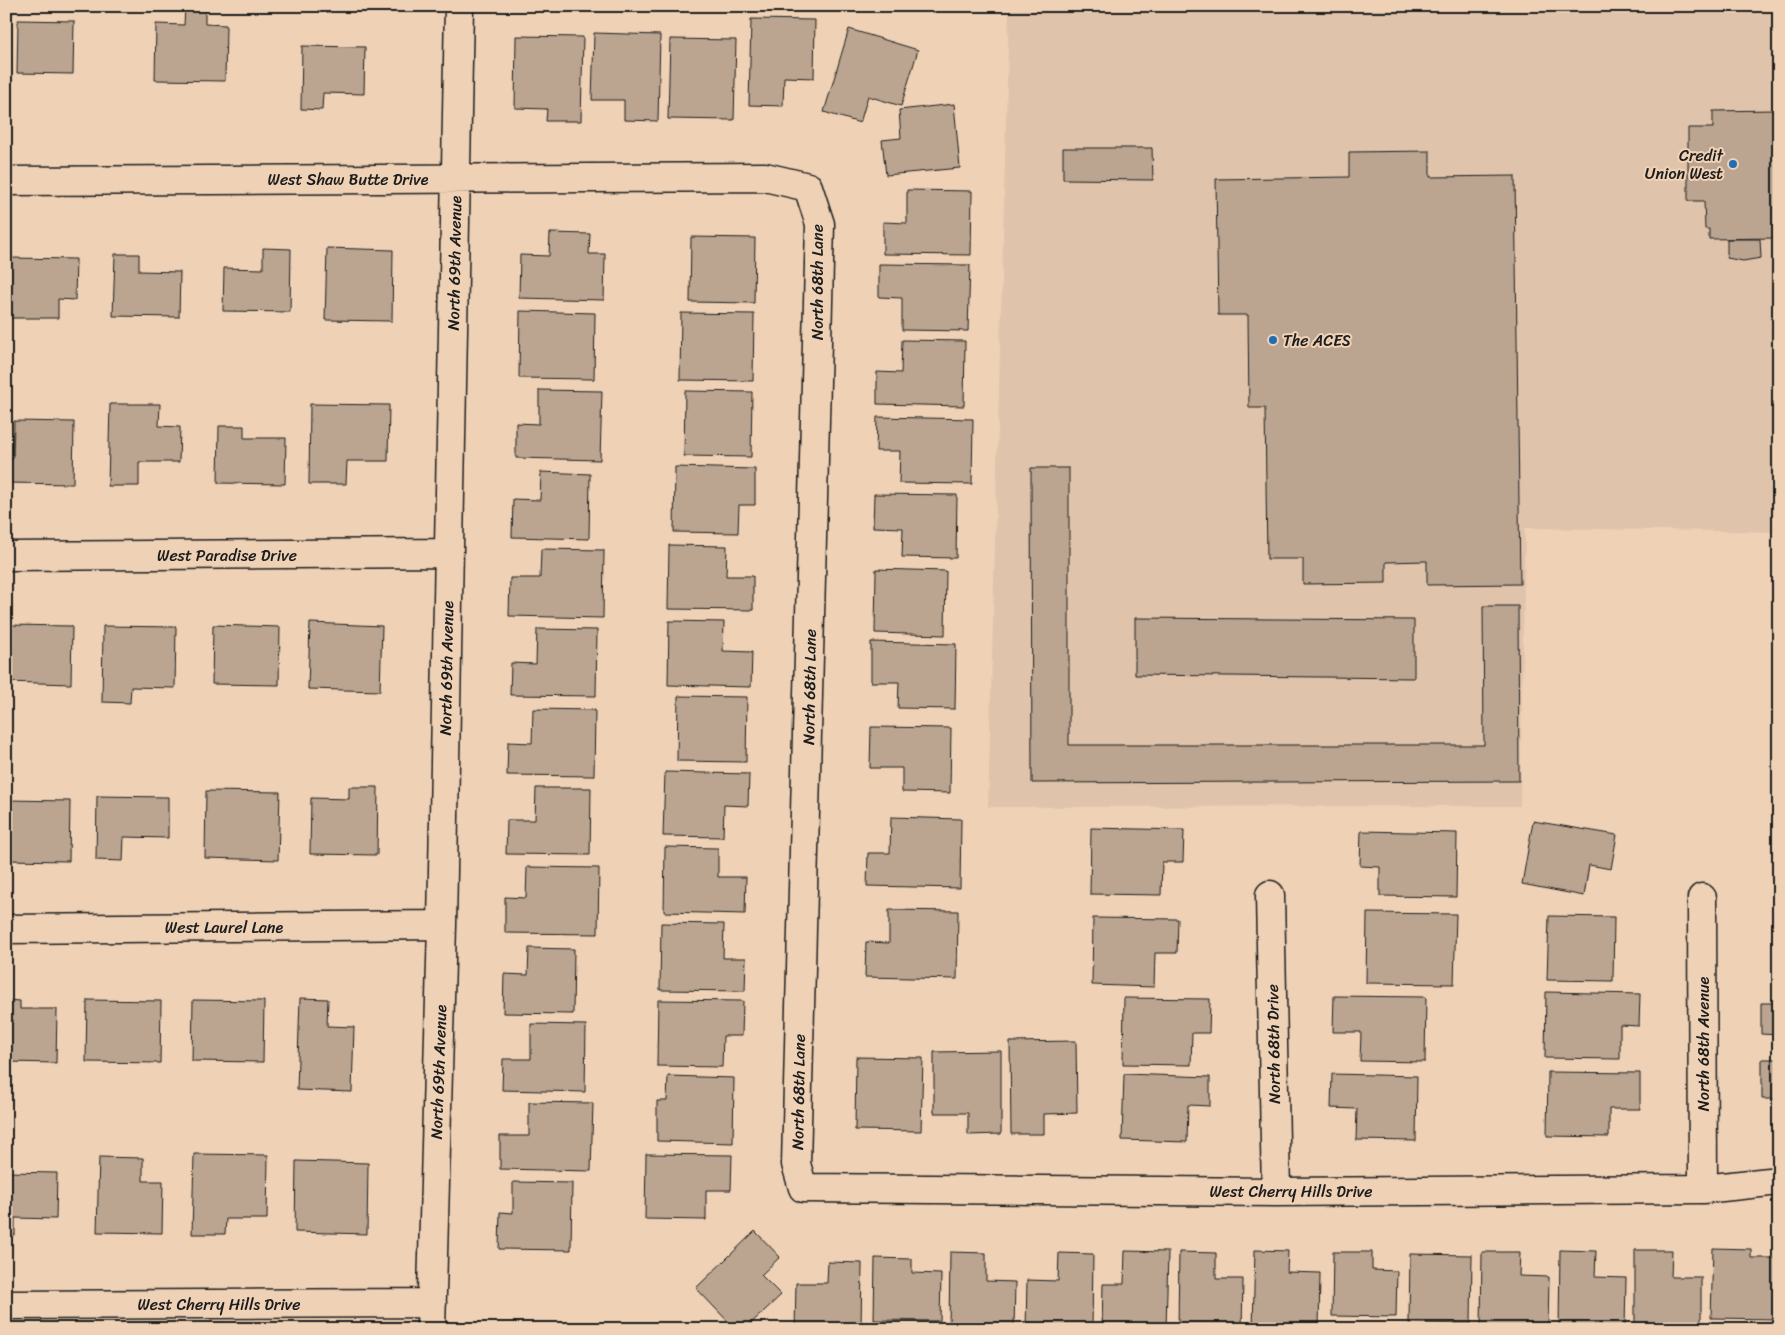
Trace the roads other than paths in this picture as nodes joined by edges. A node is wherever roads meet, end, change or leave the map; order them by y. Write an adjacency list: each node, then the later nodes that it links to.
1 (459, 6): 2 (street, North 69th Avenue)
2 (456, 179): 3 (street, West Shaw Butte Drive); 4 (street, West Shaw Butte Drive); 5 (street, North 69th Avenue)
3 (6, 181)
4 (808, 187): 12 (street, North 68th Lane)
5 (448, 553): 6 (street, West Paradise Drive); 9 (street, North 69th Avenue)
6 (6, 556)
7 (1270, 895): 14 (street, North 68th Drive)
8 (1702, 898): 13 (street, North 68th Avenue)
9 (442, 925): 10 (street, West Laurel Lane); 16 (street, North 69th Avenue)
10 (6, 929)
11 (1779, 1181): 13 (street, West Cherry Hills Drive)
12 (803, 1188): 14 (street, West Cherry Hills Drive)
13 (1703, 1189): 14 (street, West Cherry Hills Drive)
14 (1276, 1192)
15 (6, 1305): 16 (street, West Cherry Hills Drive)
16 (431, 1316)

